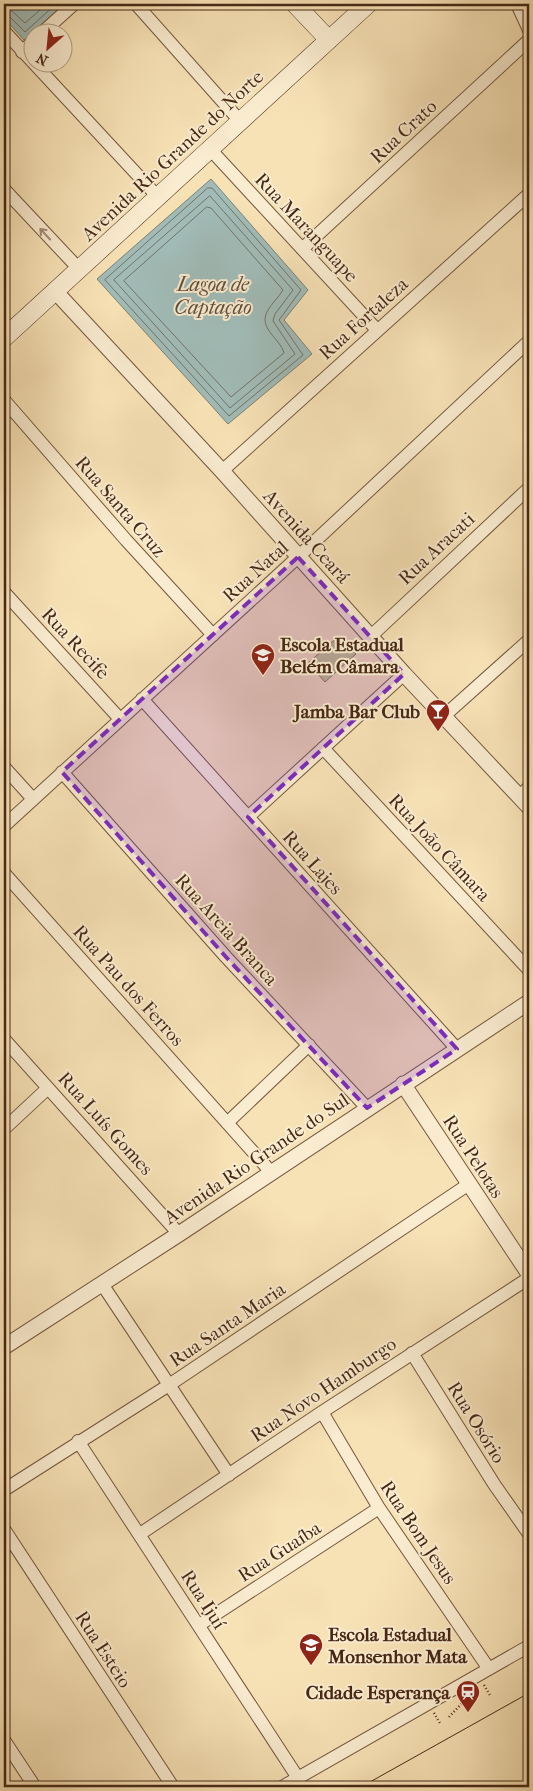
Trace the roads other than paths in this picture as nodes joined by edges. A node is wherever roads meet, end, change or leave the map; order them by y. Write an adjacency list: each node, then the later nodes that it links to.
1 (74, 4): 6 (street)
2 (136, 4): 13 (street)
3 (295, 4): 9 (main road)
4 (368, 4): 9 (main road, Avenida Rio Grande do Norte)
5 (517, 4): 7 (street)
6 (54, 22)
7 (529, 30)
8 (4, 31): 11 (street)
9 (329, 40): 13 (main road, Avenida Rio Grande do Norte)
10 (529, 40): 18 (street, Rua Crato)
11 (22, 52)
12 (41, 72): 17 (street)
13 (240, 121): 14 (main road, Avenida Rio Grande do Norte)
14 (210, 149): 17 (main road, Avenida Rio Grande do Norte); 18 (street, Rua Maranguape)
15 (4, 189): 19 (street, one-way to 15)
16 (529, 194): 21 (street, Rua Fortaleza)
17 (158, 197): 19 (main road, Avenida Rio Grande do Norte)
18 (302, 249): 21 (street, Rua Maranguape)
19 (79, 269): 20 (main road, Avenida Rio Grande do Norte)
20 (55, 291): 22 (main road, Avenida Rio Grande do Norte); 25 (street, Avenida Ceará)
21 (377, 330): 25 (street, Rua Fortaleza)
22 (4, 338)
23 (529, 341): 27 (street, Rua Natal)
24 (4, 400): 29 (street, Rua Santa Cruz)
25 (222, 471): 27 (street, Avenida Ceará)
26 (529, 488): 30 (street, Rua Aracati)
27 (298, 557): 29 (street, Rua Natal); 30 (street, Avenida Ceará)
28 (4, 592): 35 (street, Rua Recife)
29 (213, 635): 33 (street, Rua Natal)
30 (370, 637): 32 (street, Avenida Ceará)
31 (529, 640): 34 (street)
32 (404, 674): 34 (street, Avenida Ceará); 36 (street)
33 (142, 699): 35 (street, Rua Natal); 41 (street, Rua Lajes)
34 (444, 716): 39 (street, Avenida Ceará)
35 (120, 719): 38 (street, Rua Natal)
36 (323, 748): 41 (street); 44 (street, Rua João Câmara)
37 (4, 767): 40 (street)
38 (62, 772): 40 (street, Rua Natal); 47 (street, Rua Areia Branca)
39 (526, 796)
40 (33, 799): 42 (street, Rua Natal)
41 (248, 817): 48 (street, Rua Lajes)
42 (4, 826)
43 (4, 873): 52 (street, Rua Pau dos Ferros)
44 (529, 970)
45 (529, 1002): 48 (street, Avenida Rio Grande do Sul)
46 (4, 1039): 50 (street, Rua Luís Gomes)
47 (309, 1045): 51 (street, Rua Areia Branca); 52 (street)
48 (457, 1049): 49 (street, Avenida Rio Grande do Sul)
49 (402, 1084): 51 (street, Avenida Rio Grande do Sul); 55 (street, Rua Pelotas)
50 (48, 1088): 53 (street); 56 (street, Rua Luís Gomes)
51 (367, 1108): 54 (street, Avenida Rio Grande do Sul)
52 (227, 1123): 54 (street, Rua Pau dos Ferros)
53 (4, 1129)
54 (271, 1172): 56 (street, Avenida Rio Grande do Sul)
55 (469, 1184): 57 (street, Rua Pelotas); 62 (street, Rua Santa Maria)
56 (180, 1234): 59 (street, Avenida Rio Grande do Sul)
57 (529, 1274)
58 (529, 1278): 61 (street, Rua Novo Hamburgo)
59 (102, 1284): 60 (street, Avenida Rio Grande do Sul); 62 (street)
60 (4, 1347)
61 (412, 1353): 63 (street, Rua Novo Hamburgo); 70 (street, Rua Osório)
62 (169, 1385): 64 (street, Rua Santa Maria); 65 (street)
63 (322, 1412): 65 (street, Rua Novo Hamburgo); 67 (street, Rua Bom Jesus)
64 (78, 1441): 66 (street, Rua Santa Maria); 69 (street, Rua Ijuí)
65 (228, 1475): 69 (street, Rua Novo Hamburgo)
66 (4, 1490)
67 (379, 1508): 71 (street, Rua Guaíba); 73 (street, Rua Bom Jesus)
68 (4, 1530): 78 (street, Rua Esteio)
69 (140, 1534): 71 (street, Rua Ijuí)
70 (529, 1534)
71 (199, 1625): 76 (street, Rua Ijuí)
72 (529, 1646): 73 (street)
73 (489, 1669): 76 (street)
74 (4, 1740): 75 (street)
75 (8, 1754): 77 (street)
76 (298, 1778): 79 (street)
77 (35, 1787)
78 (173, 1787)
79 (282, 1787)

